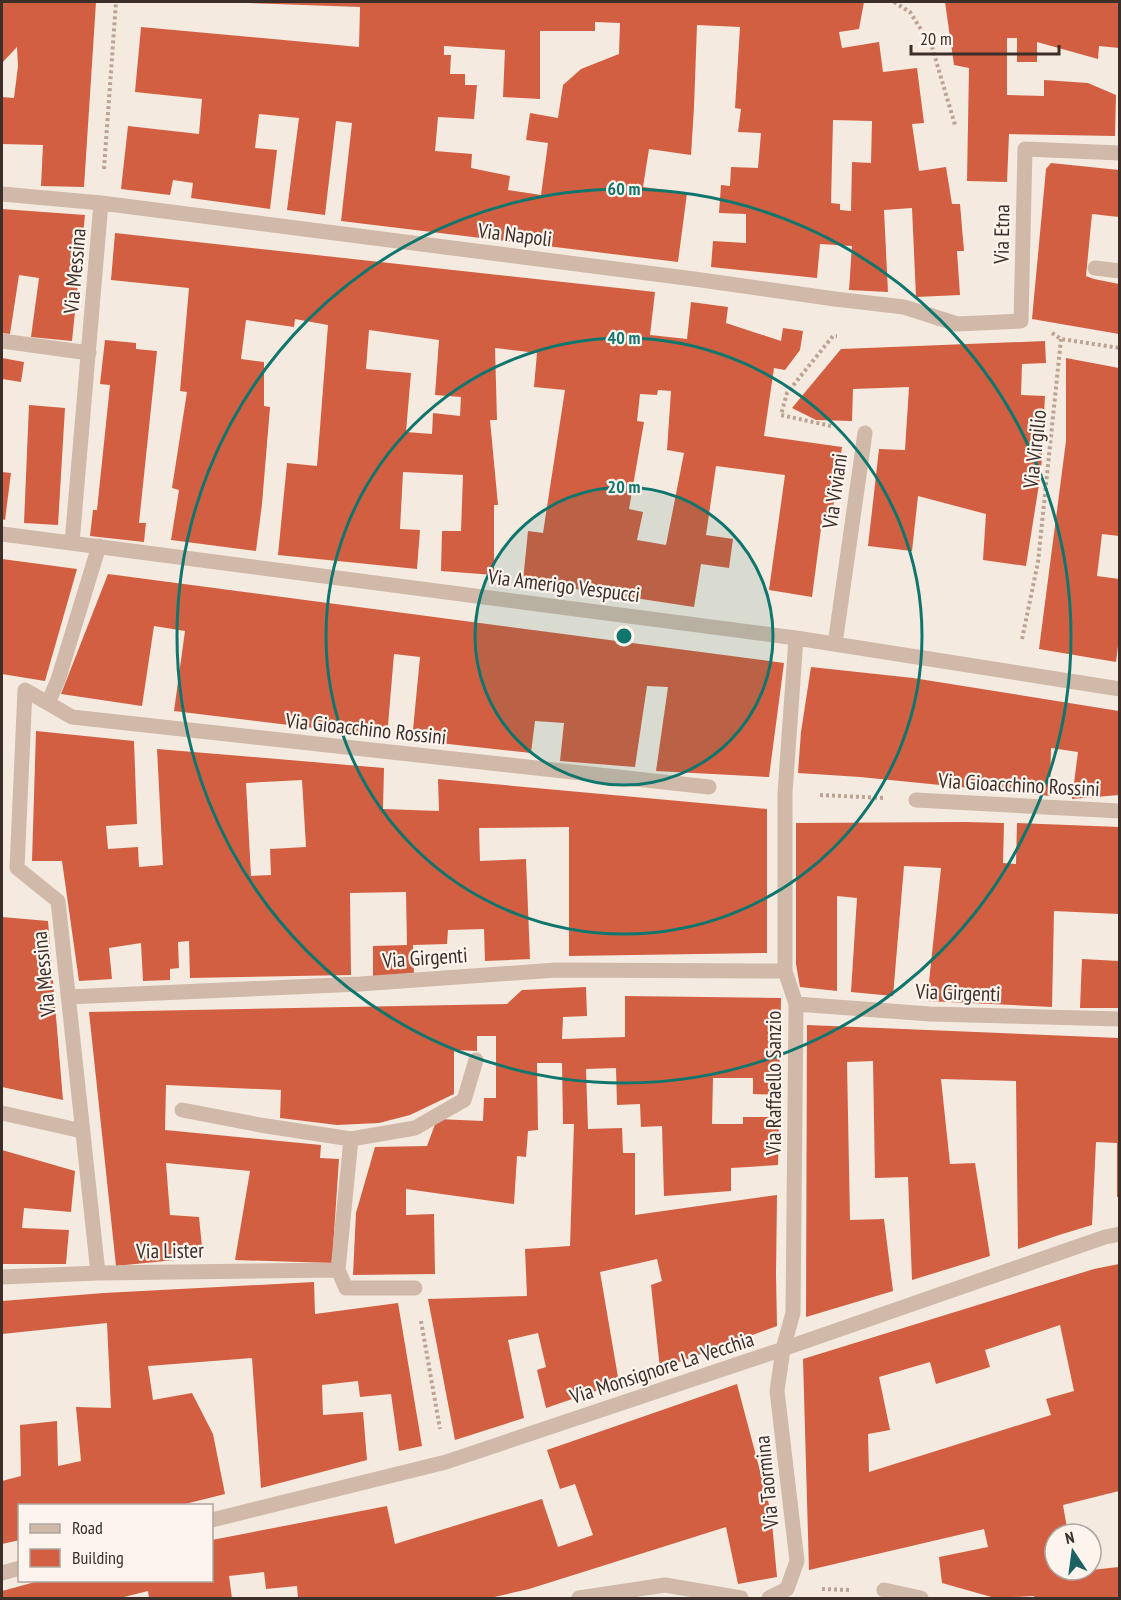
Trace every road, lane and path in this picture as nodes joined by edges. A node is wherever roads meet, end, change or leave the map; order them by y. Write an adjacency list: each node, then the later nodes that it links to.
1 (116, 2): 6 (path, Via Messina)
2 (894, 2): 3 (path)
3 (955, 125)
4 (1119, 153): 9 (street, Via Etna)
5 (2, 194): 6 (street, Via Napoli)
6 (101, 203): 9 (street, Via Napoli); 14 (street, Via Messina)
7 (1095, 268): 8 (street)
8 (1119, 272)
9 (1021, 321): 11 (path)
10 (844, 335): 15 (path, Via Viviani)
11 (1061, 339): 13 (path); 21 (path, Via Virgilio)
12 (2, 341): 14 (street)
13 (1119, 348)
14 (88, 353): 17 (street, Via Messina)
15 (865, 433): 20 (street, Via Viviani)
16 (2, 534): 17 (street, Via Amerigo Vespucci)
17 (72, 543): 18 (street, Via Amerigo Vespucci)
18 (99, 546): 19 (street, Via Amerigo Vespucci); 24 (street)
19 (796, 638): 20 (street, Via Amerigo Vespucci); 26 (street, Via Raffaello Sanzio)
20 (835, 644): 21 (street, Via Amerigo Vespucci)
21 (1015, 672): 22 (street, Via Amerigo Vespucci)
22 (1119, 689)
23 (26, 690): 24 (street, Via Gioacchino Rossini); 30 (street, Via Messina)
24 (48, 703): 25 (street, Via Gioacchino Rossini)
25 (709, 787)
26 (785, 793): 27 (path); 29 (street, Via Raffaello Sanzio)
27 (916, 800): 28 (street, Via Gioacchino Rossini)
28 (1119, 811)
29 (785, 971): 30 (street, Via Girgenti); 31 (street, Via Raffaello Sanzio)
30 (68, 998): 36 (street, Via Messina)
31 (796, 1004): 32 (street, Via Girgenti); 43 (street, Via Raffaello Sanzio)
32 (1119, 1019)
33 (476, 1060): 37 (street)
34 (182, 1110): 37 (street)
35 (2, 1113): 36 (street)
36 (82, 1131): 40 (street, Via Messina)
37 (351, 1139): 39 (street)
38 (1119, 1234): 43 (street, Via Monsignore La Vecchia)
39 (338, 1270): 40 (street, Via Lister); 42 (street)
40 (98, 1273): 41 (street, Via Lister)
41 (2, 1277)
42 (415, 1288): 44 (path)
43 (783, 1350): 44 (street, Via Monsignore La Vecchia); 48 (street, Via Taormina)
44 (446, 1462): 45 (street, Via Monsignore La Vecchia)
45 (213, 1520)
46 (18, 1569): 47 (street)
47 (2, 1573)
48 (787, 1589): 49 (path); 52 (street)
49 (884, 1590): 53 (street)
50 (579, 1599): 51 (street)
51 (741, 1599)
52 (769, 1599)
53 (921, 1599)

